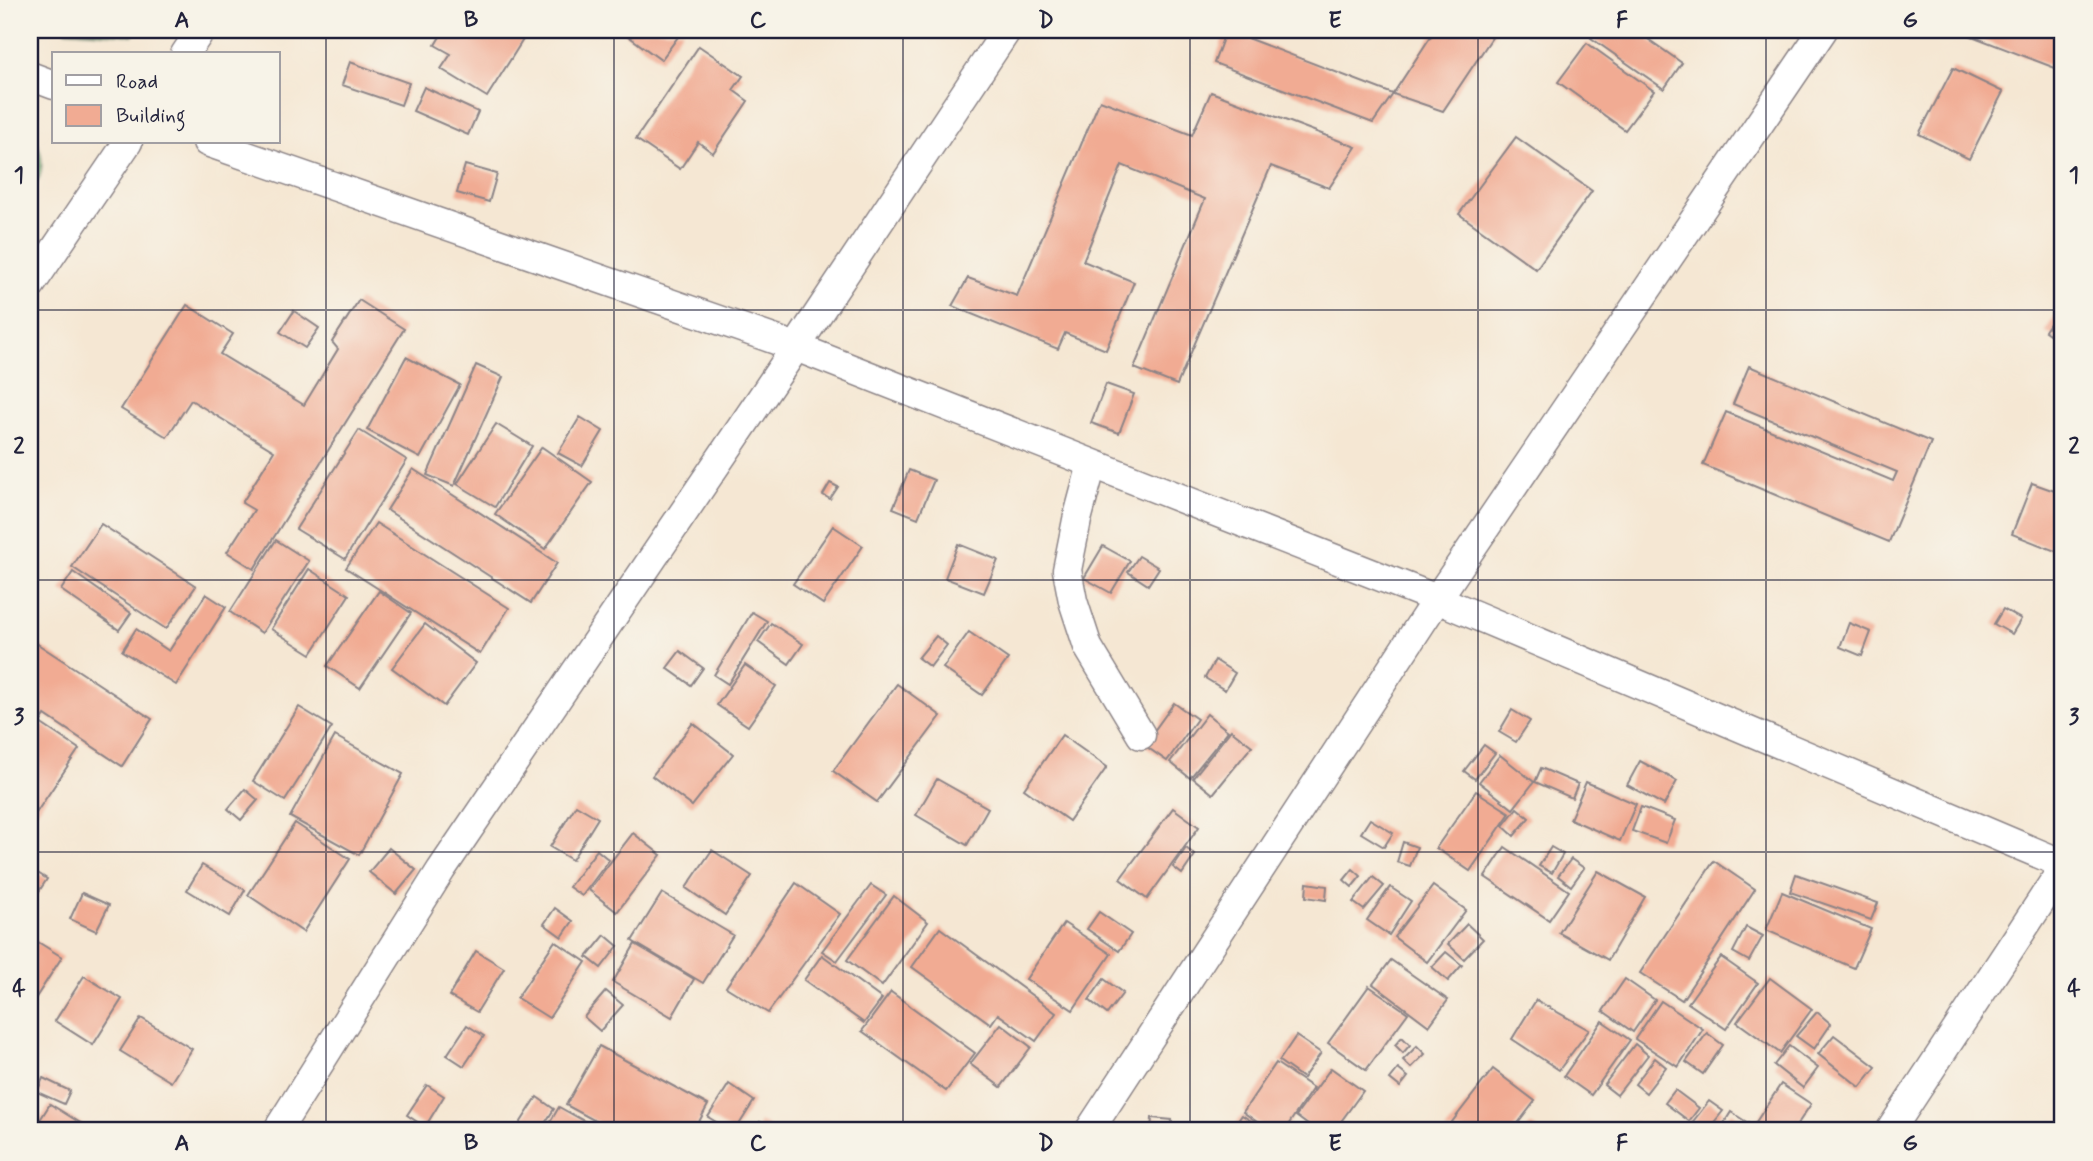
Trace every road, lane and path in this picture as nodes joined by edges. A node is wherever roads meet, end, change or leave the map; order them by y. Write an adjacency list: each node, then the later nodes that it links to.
1 (201, 30): 4 (street)
2 (1007, 30): 10 (street)
3 (1823, 30): 12 (street)
4 (186, 52)
5 (30, 76): 6 (street)
6 (52, 84)
7 (127, 144): 9 (street)
8 (213, 144): 10 (street)
9 (30, 286)
10 (796, 347): 11 (street); 15 (street)
11 (1092, 464): 12 (street); 13 (street)
12 (1437, 599): 14 (street); 16 (street)
13 (1141, 735)
14 (2063, 866): 17 (street)
15 (277, 1131)
16 (1089, 1131)
17 (1889, 1131)

